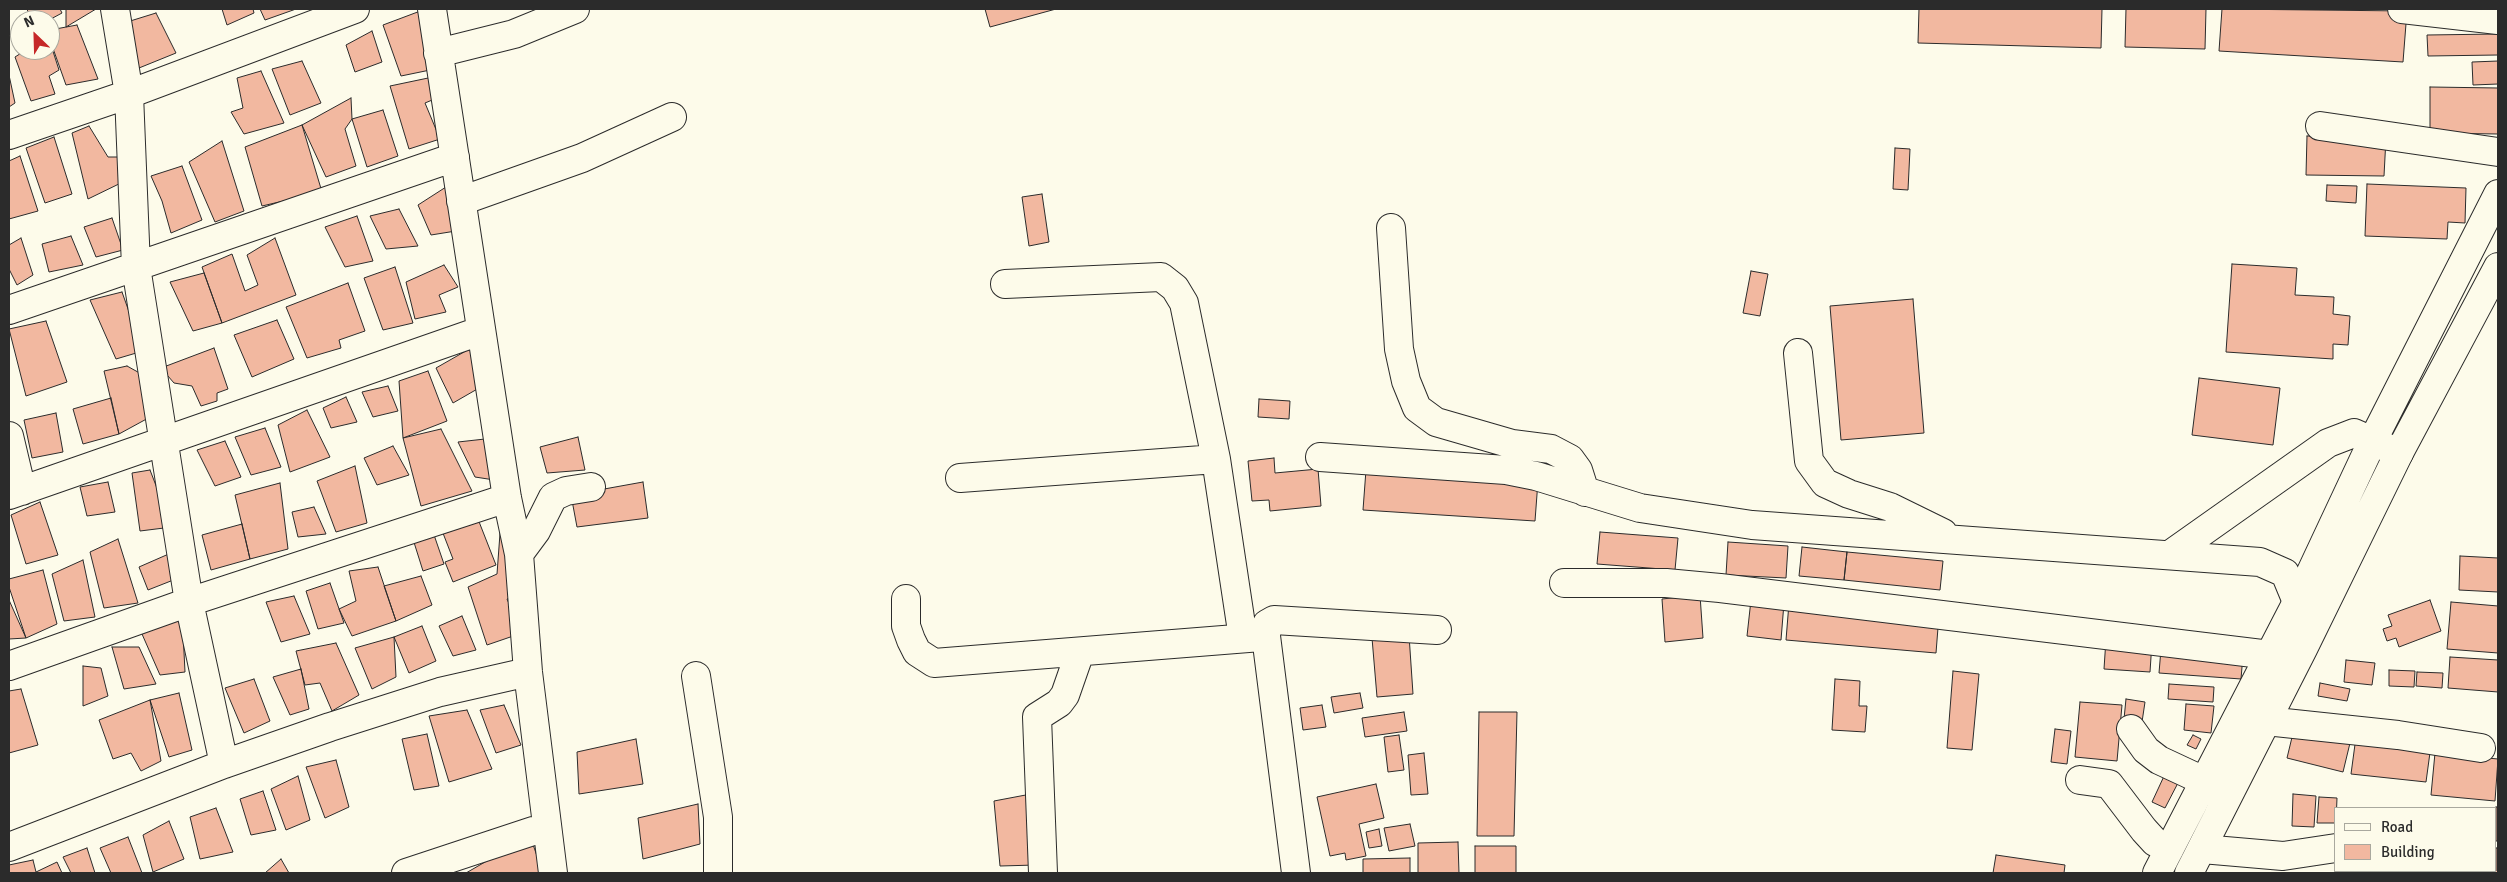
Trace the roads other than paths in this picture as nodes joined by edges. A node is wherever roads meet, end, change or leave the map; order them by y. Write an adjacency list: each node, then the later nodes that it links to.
1 (115, 9): 8 (street)
2 (355, 9): 8 (street)
3 (432, 9): 7 (street)
4 (575, 9): 7 (street)
5 (2402, 9): 6 (street)
6 (2498, 20)
7 (438, 53): 13 (street)
8 (129, 94): 11 (street); 17 (street)
9 (672, 116): 15 (street)
10 (2320, 126): 12 (street)
11 (9, 135)
12 (2498, 152)
13 (455, 157): 15 (street); 17 (street)
14 (2498, 194): 25 (street)
15 (461, 201): 21 (street)
16 (1391, 228): 31 (street)
17 (136, 267): 20 (street); 24 (street)
18 (2498, 267): 26 (street)
19 (1005, 284): 28 (street)
20 (9, 310)
21 (480, 331): 24 (street); 33 (street)
22 (1798, 353): 34 (street)
23 (9, 436): 32 (street)
24 (165, 442): 32 (street); 39 (street)
25 (2372, 442): 26 (street); 36 (street); 40 (street)
26 (2399, 453): 48 (street)
27 (1320, 457): 31 (street)
28 (1216, 458): 29 (street); 42 (street)
29 (960, 478)
30 (591, 487): 35 (street)
31 (1585, 492): 34 (street)
32 (15, 493)
33 (507, 498): 35 (street); 39 (street)
34 (1953, 538): 36 (street)
35 (519, 554): 46 (street)
36 (2171, 554): 40 (street)
37 (1564, 583): 44 (street)
38 (906, 600): 43 (street)
39 (189, 602): 45 (street); 51 (street)
40 (2297, 602): 44 (street)
41 (1437, 630): 42 (street)
42 (1254, 637): 43 (street); 63 (street)
43 (1080, 652): 62 (street)
44 (2270, 655): 53 (street)
45 (9, 666)
46 (528, 672): 51 (street); 54 (street)
47 (696, 676): 61 (street)
48 (2266, 721): 50 (street); 58 (street)
49 (2131, 729): 53 (street)
50 (2481, 748)
51 (224, 764): 55 (street)
52 (2080, 780): 57 (street)
53 (2204, 781): 57 (street)
54 (547, 830): 59 (street); 60 (street)
55 (9, 847)
56 (2334, 848): 58 (street)
57 (2169, 849): 64 (street)
58 (2202, 849): 65 (street)
59 (406, 873)
60 (553, 873)
61 (718, 873)
62 (1043, 873)
63 (1296, 873)
64 (2157, 873)
65 (2189, 873)

